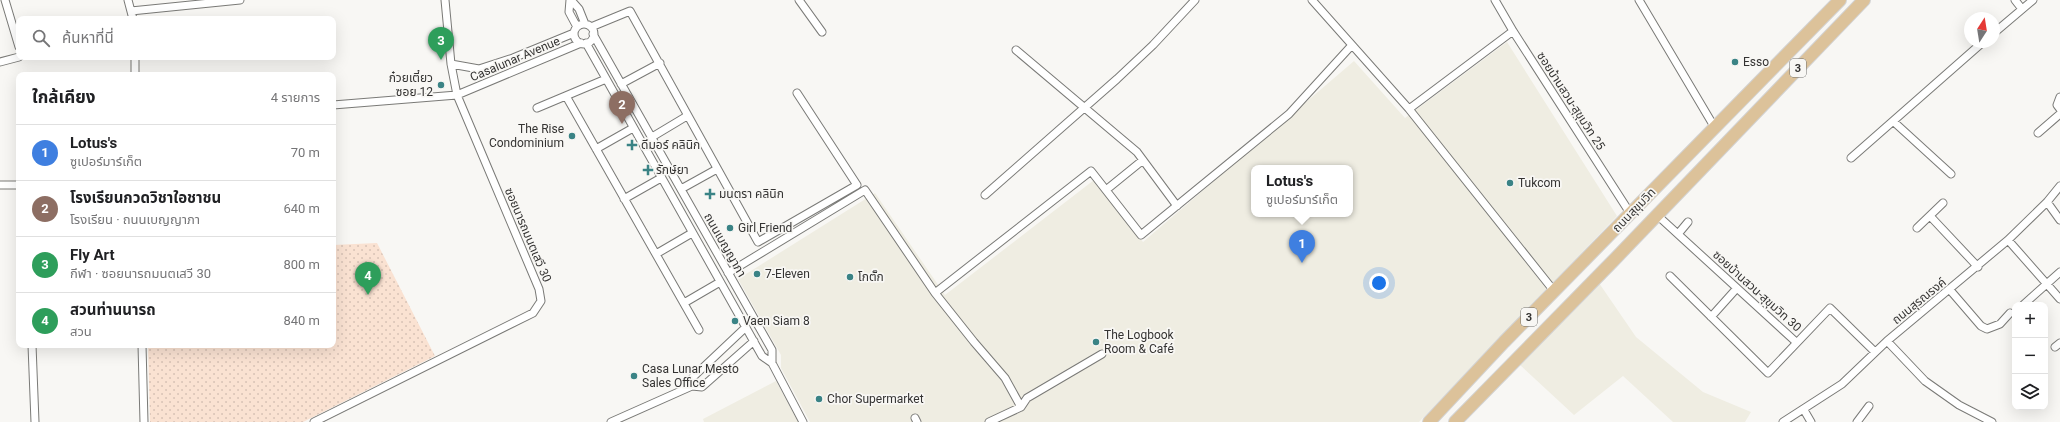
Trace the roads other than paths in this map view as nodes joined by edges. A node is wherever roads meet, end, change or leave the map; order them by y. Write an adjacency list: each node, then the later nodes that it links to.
1 (5, 0): 23 (street)
2 (128, 0): 16 (street)
3 (240, 0): 16 (street)
4 (445, 0): 33 (street, ซอยนารถมนตเสวี 30)
5 (571, 0): 18 (street, ถนนเบญญาภา); 20 (street, ถนนเบญญาภา)
6 (799, 0): 22 (street)
7 (1195, 0): 43 (street)
8 (1312, 0): 25 (street)
9 (1495, 0): 21 (street, ซอยบ้านสวน-สุขุมวิท 25)
10 (1639, 0): 50 (street)
11 (1840, 0): 50 (main road, ถนนสุขุมวิท / 3)
12 (1864, 0): 53 (main road, ถนนสุขุมวิท / 3)
13 (2015, 0): 15 (street)
14 (2033, 0): 15 (street)
15 (2022, 9): 19 (street)
16 (130, 11): 17 (street)
17 (132, 16)
18 (590, 28): 20 (street, Casalunar Avenue); 24 (street); 32 (street, Casalunar Avenue); 37 (street, ถนนเบญญาภา)
19 (2000, 28)
20 (575, 30): 24 (street, ถนนเบญญาภา); 29 (street, Casalunar Avenue)
21 (1513, 31): 45 (street); 73 (street, ซอยบ้านสวน-สุขุมวิท 25)
22 (822, 32)
23 (16, 37)
24 (583, 43): 34 (street, Casalunar Avenue); 36 (street, ถนนเบญญาภา)
25 (1352, 45): 45 (street); 72 (street)
26 (1977, 48): 49 (street)
27 (1016, 50): 43 (street)
28 (16, 58): 31 (street)
29 (513, 58): 33 (street, Casalunar Avenue); 34 (street)
30 (135, 60): 35 (street)
31 (0, 62)
32 (660, 63): 37 (street); 48 (street)
33 (451, 64): 39 (street, ซอยนารถมนตเสวี 30)
34 (517, 70): 39 (street, Casalunar Avenue)
35 (135, 72)
36 (606, 80): 40 (street); 51 (street, ถนนเบญญาภา)
37 (621, 84): 54 (street, ถนนเบญญาภา)
38 (797, 93): 60 (street)
39 (457, 95): 42 (street, Casalunar Avenue); 116 (street, ซอยนารถมนตเสวี 30)
40 (566, 96): 44 (street); 55 (street)
41 (2060, 97): 46 (street)
42 (336, 105)
43 (1083, 107): 59 (street); 68 (street)
44 (536, 108)
45 (1409, 109): 93 (street)
46 (2060, 109)
47 (2060, 114): 52 (street)
48 (687, 116): 54 (street); 60 (street)
49 (1894, 122): 58 (street); 61 (street)
50 (1717, 125): 53 (main road); 73 (main road, ถนนสุขุมวิท / 3)
51 (633, 128): 55 (street); 57 (street, ถนนเบญญาภา)
52 (2038, 133)
53 (1733, 135): 74 (main road, ถนนสุขุมวิท / 3)
54 (652, 137): 56 (street, ถนนเบญญาภา)
55 (596, 149): 69 (street)
56 (660, 153): 57 (street); 66 (street, ถนนเบญญาภา)
57 (650, 158): 62 (street, ถนนเบญญาภา)
58 (1851, 158)
59 (1143, 160): 67 (street); 72 (street)
60 (717, 169): 66 (street)
61 (1951, 174)
62 (661, 178): 69 (street); 79 (street, ถนนเบญญาภา)
63 (16, 185): 64 (street)
64 (0, 186)
65 (2060, 186): 70 (street, ถนนสุรณรงค์)
66 (681, 189): 83 (street, ถนนเบญญาภา)
67 (1106, 190): 72 (street); 94 (street)
68 (985, 195)
69 (624, 199): 82 (street)
70 (2047, 202): 76 (street); 81 (street, ถนนสุรณรงค์)
71 (1943, 203): 75 (street)
72 (1176, 206)
73 (1630, 213): 93 (main road, ถนนสุขุมวิท / 3)
74 (1657, 215): 80 (street, ซอยบ้านสวน-สุขุมวิท 30); 121 (main road, ถนนสุขุมวิท / 3)
75 (1930, 216): 78 (street); 85 (street)
76 (2060, 220)
77 (1688, 222): 80 (street)
78 (1917, 228)
79 (692, 233): 82 (street); 84 (street, ถนนเบญญาภา)
80 (1678, 234): 91 (street, ซอยบ้านสวน-สุขุมวิท 30)
81 (2008, 240): 85 (street, ถนนสุรณรงค์); 90 (street)
82 (656, 254): 97 (street)
83 (720, 258): 84 (street); 87 (street, ถนนเบญญาภา)
84 (710, 263): 89 (street, ถนนเบญญาภา)
85 (1978, 267): 92 (street, ถนนสุรณรงค์)
86 (2060, 272): 90 (street)
87 (728, 273): 94 (street); 109 (street, ถนนเบญญาภา)
88 (1670, 276): 99 (street)
89 (720, 282): 97 (street); 100 (street, ถนนเบญญาภา)
90 (2047, 284): 95 (street); 96 (street)
91 (1737, 288): 99 (street); 104 (street, ซอยบ้านสวน-สุขุมวิท 30)
92 (1950, 290): 98 (street); 102 (street, ถนนสุรณรงค์)
93 (1554, 291): 120 (main road, ถนนสุขุมวิท / 3)
94 (935, 293): 112 (street)
95 (2060, 299)
96 (2026, 302)
97 (684, 303): 101 (street)
98 (2010, 313)
99 (1711, 317): 104 (street)
100 (746, 327): 103 (street, ถนนเบญญาภา); 110 (street)
101 (699, 330)
102 (1887, 341): 107 (street, ถนนสุรณรงค์); 125 (street)
103 (754, 342): 109 (street, ถนนเบญญาภา); 110 (street)
104 (1796, 342): 107 (street, ซอยบ้านสวน-สุขุมวิท 30)
105 (32, 348): 114 (street)
106 (142, 348): 115 (street)
107 (1875, 352): 113 (street, ถนนสุรณรงค์)
108 (1102, 354): 112 (street)
109 (772, 363): 118 (street, ถนนเบญญาภา)
110 (692, 386): 117 (street)
111 (1869, 406): 124 (street)
112 (1021, 407): 119 (street)
113 (1804, 410): 122 (street, ถนนสุรณรงค์); 123 (street)
114 (35, 422)
115 (144, 422)
116 (314, 422)
117 (611, 422)
118 (803, 422)
119 (989, 422)
120 (1429, 422)
121 (1455, 422)
122 (1783, 422)
123 (1811, 422)
124 (1857, 422)
125 (1992, 422)

